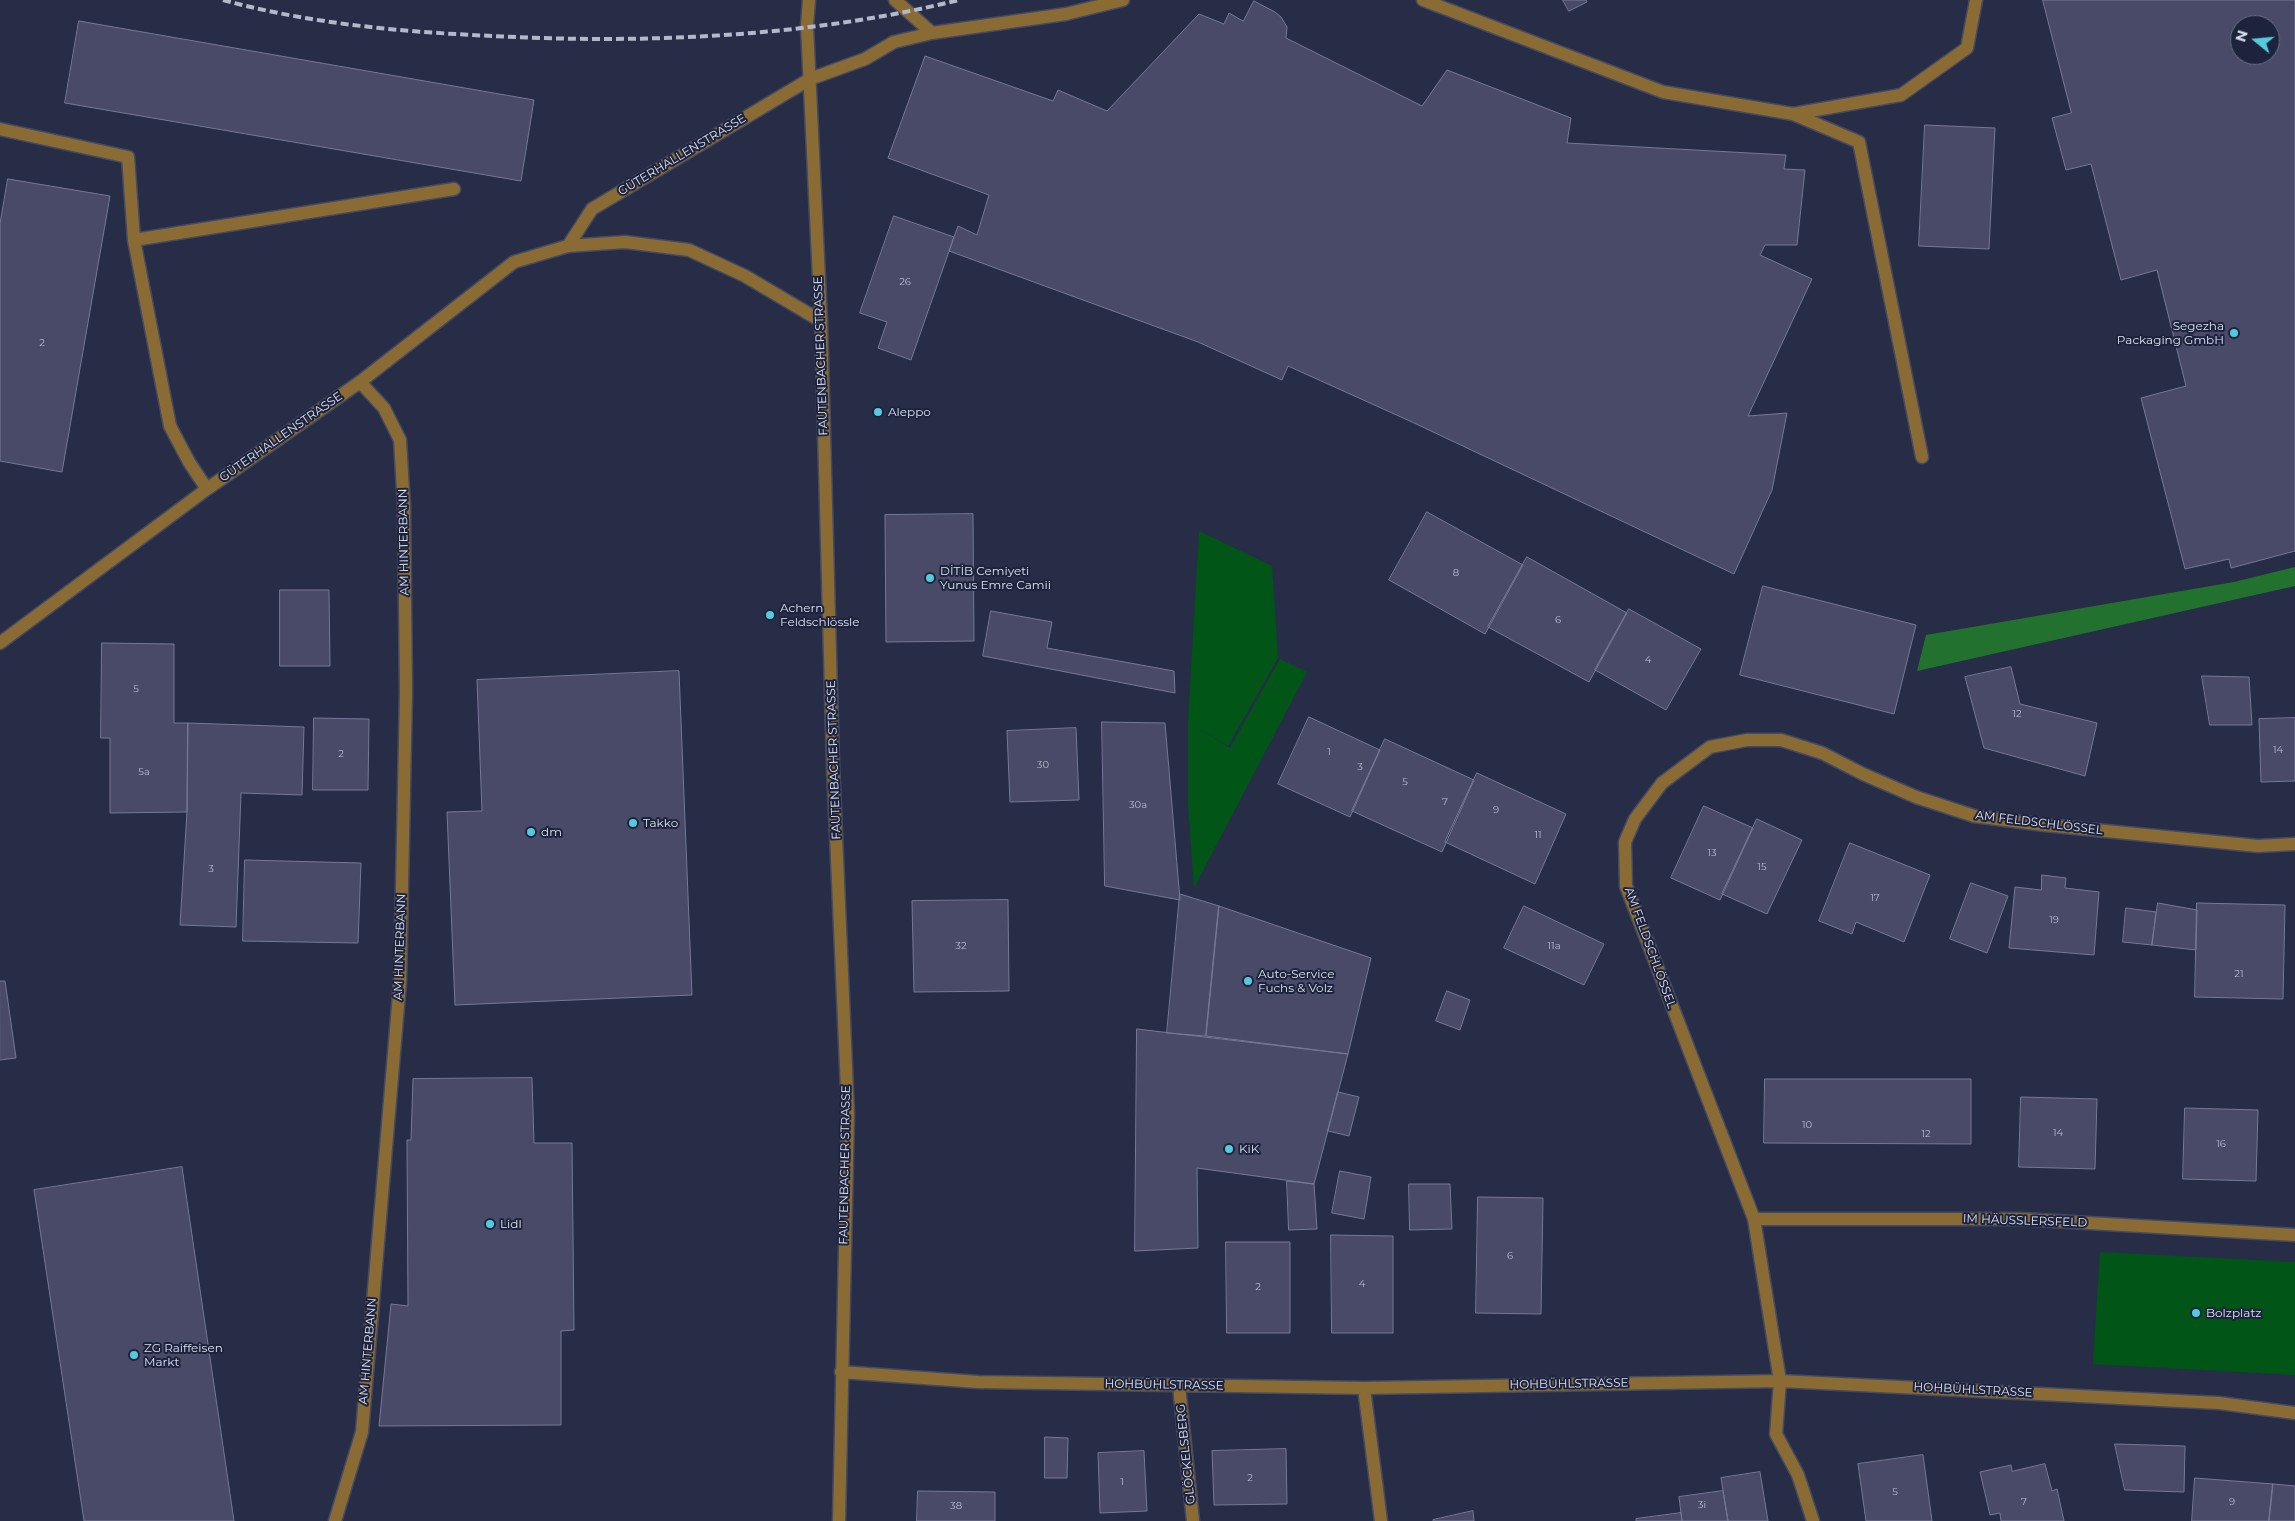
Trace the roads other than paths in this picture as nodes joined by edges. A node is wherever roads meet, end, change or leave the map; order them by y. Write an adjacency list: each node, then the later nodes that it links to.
1 (809, 0): 7 (street, FAUTENBACHER STRASSE)
2 (895, 0): 6 (street)
3 (1123, 0): 6 (street, GÜTERHALLENSTRASSE)
4 (1423, 0): 8 (street)
5 (1976, 0): 8 (street)
6 (932, 33): 7 (street, GÜTERHALLENSTRASSE)
7 (810, 78): 12 (street, GÜTERHALLENSTRASSE); 13 (street, FAUTENBACHER STRASSE)
8 (1794, 114): 15 (street)
9 (0, 129): 11 (street)
10 (454, 189): 11 (street)
11 (134, 240): 16 (street)
12 (568, 246): 13 (street, GÜTERHALLENSTRASSE); 14 (street, GÜTERHALLENSTRASSE)
13 (821, 321): 21 (street, FAUTENBACHER STRASSE)
14 (360, 382): 16 (street, GÜTERHALLENSTRASSE); 26 (street, AM HINTERBANN)
15 (1922, 457)
16 (207, 489): 17 (street, GÜTERHALLENSTRASSE)
17 (0, 643)
18 (2295, 844): 19 (street, AM FELDSCHLÖSSEL)
19 (1754, 1219): 20 (street, IM HÄUSSLERSFELD); 22 (street, AM FELDSCHLÖSSEL)
20 (2295, 1235)
21 (841, 1372): 23 (street, HOHBÜHLSTRASSE); 27 (street, FAUTENBACHER STRASSE)
22 (1780, 1380): 24 (street, HOHBÜHLSTRASSE); 25 (street, HOHBÜHLSTRASSE); 30 (street, AM FELDSCHLÖSSEL)
23 (1179, 1386): 24 (street, HOHBÜHLSTRASSE); 28 (street, GLÖCKELSBERG)
24 (1364, 1388): 29 (street)
25 (2295, 1413)
26 (336, 1521)
27 (839, 1521)
28 (1193, 1521)
29 (1381, 1521)
30 (1813, 1521)

